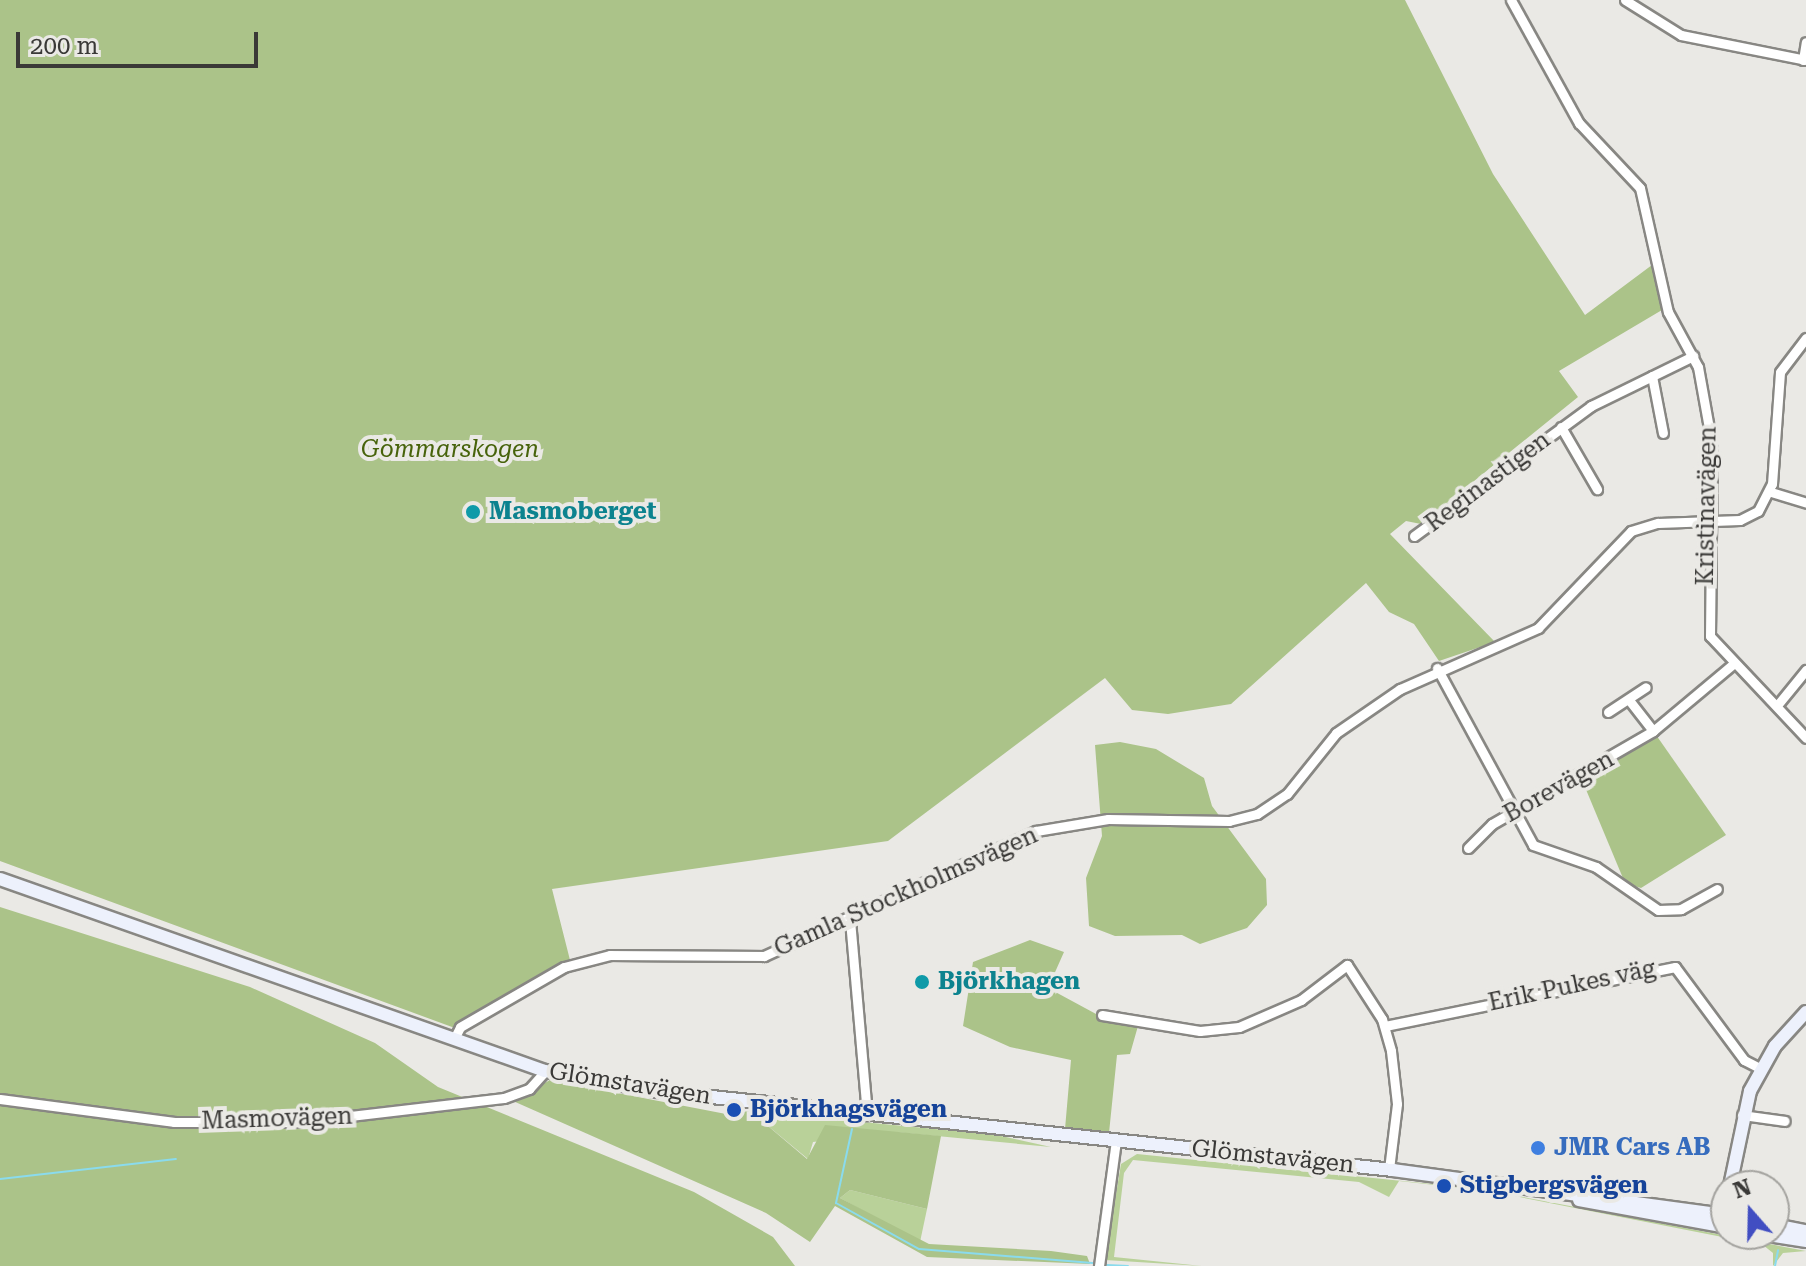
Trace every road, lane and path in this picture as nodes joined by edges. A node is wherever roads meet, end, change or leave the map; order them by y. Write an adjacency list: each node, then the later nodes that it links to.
1 (1511, 0): 6 (street, Kristinavägen)
2 (1625, 0): 4 (street)
3 (1806, 42): 4 (street)
4 (1805, 60)
5 (1806, 338): 11 (street)
6 (1693, 356): 7 (street, Reginastigen); 13 (street, Kristinavägen)
7 (1652, 376): 8 (street, Reginastigen); 9 (street)
8 (1561, 427): 10 (street, Reginastigen); 14 (street, Reginastigen)
9 (1663, 433)
10 (1597, 489)
11 (1771, 492): 12 (street); 13 (street, Gamla Stockholmsvägen)
12 (1806, 503)
13 (1712, 521): 15 (street, Kristinavägen); 16 (street, Gamla Stockholmsvägen)
14 (1414, 536)
15 (1733, 664): 20 (street, Kristinavägen); 22 (street, Borevägen)
16 (1437, 668): 24 (street); 29 (street, Gamla Stockholmsvägen)
17 (1806, 670): 20 (street)
18 (1646, 687): 19 (street, Borevägen)
19 (1629, 700): 21 (street, Borevägen); 22 (street)
20 (1779, 703): 23 (street, Kristinavägen)
21 (1608, 712)
22 (1653, 731): 24 (street, Borevägen)
23 (1806, 738)
24 (1512, 814): 25 (street, Borevägen); 28 (street)
25 (1468, 848)
26 (0, 879): 27 (main road, Glömstavägen)
27 (6, 886): 33 (main road, Glömstavägen)
28 (1717, 889)
29 (850, 920): 33 (street, Gamla Stockholmsvägen); 37 (street)
30 (1806, 1012): 34 (main road)
31 (1102, 1015): 32 (street)
32 (1385, 1026): 34 (street, Erik Pukes väg); 41 (street)
33 (454, 1039): 35 (main road, Glömstavägen)
34 (1760, 1068): 38 (main road)
35 (545, 1071): 36 (street, Masmovägen); 37 (main road, Glömstavägen)
36 (0, 1099)
37 (867, 1115): 40 (main road, Glömstavägen)
38 (1742, 1115): 39 (street); 42 (main road)
39 (1785, 1121)
40 (1116, 1141): 41 (main road, Glömstavägen); 44 (street)
41 (1389, 1169): 43 (main road, Glömstavägen)
42 (1733, 1170)
43 (1710, 1217)
44 (1099, 1266)

